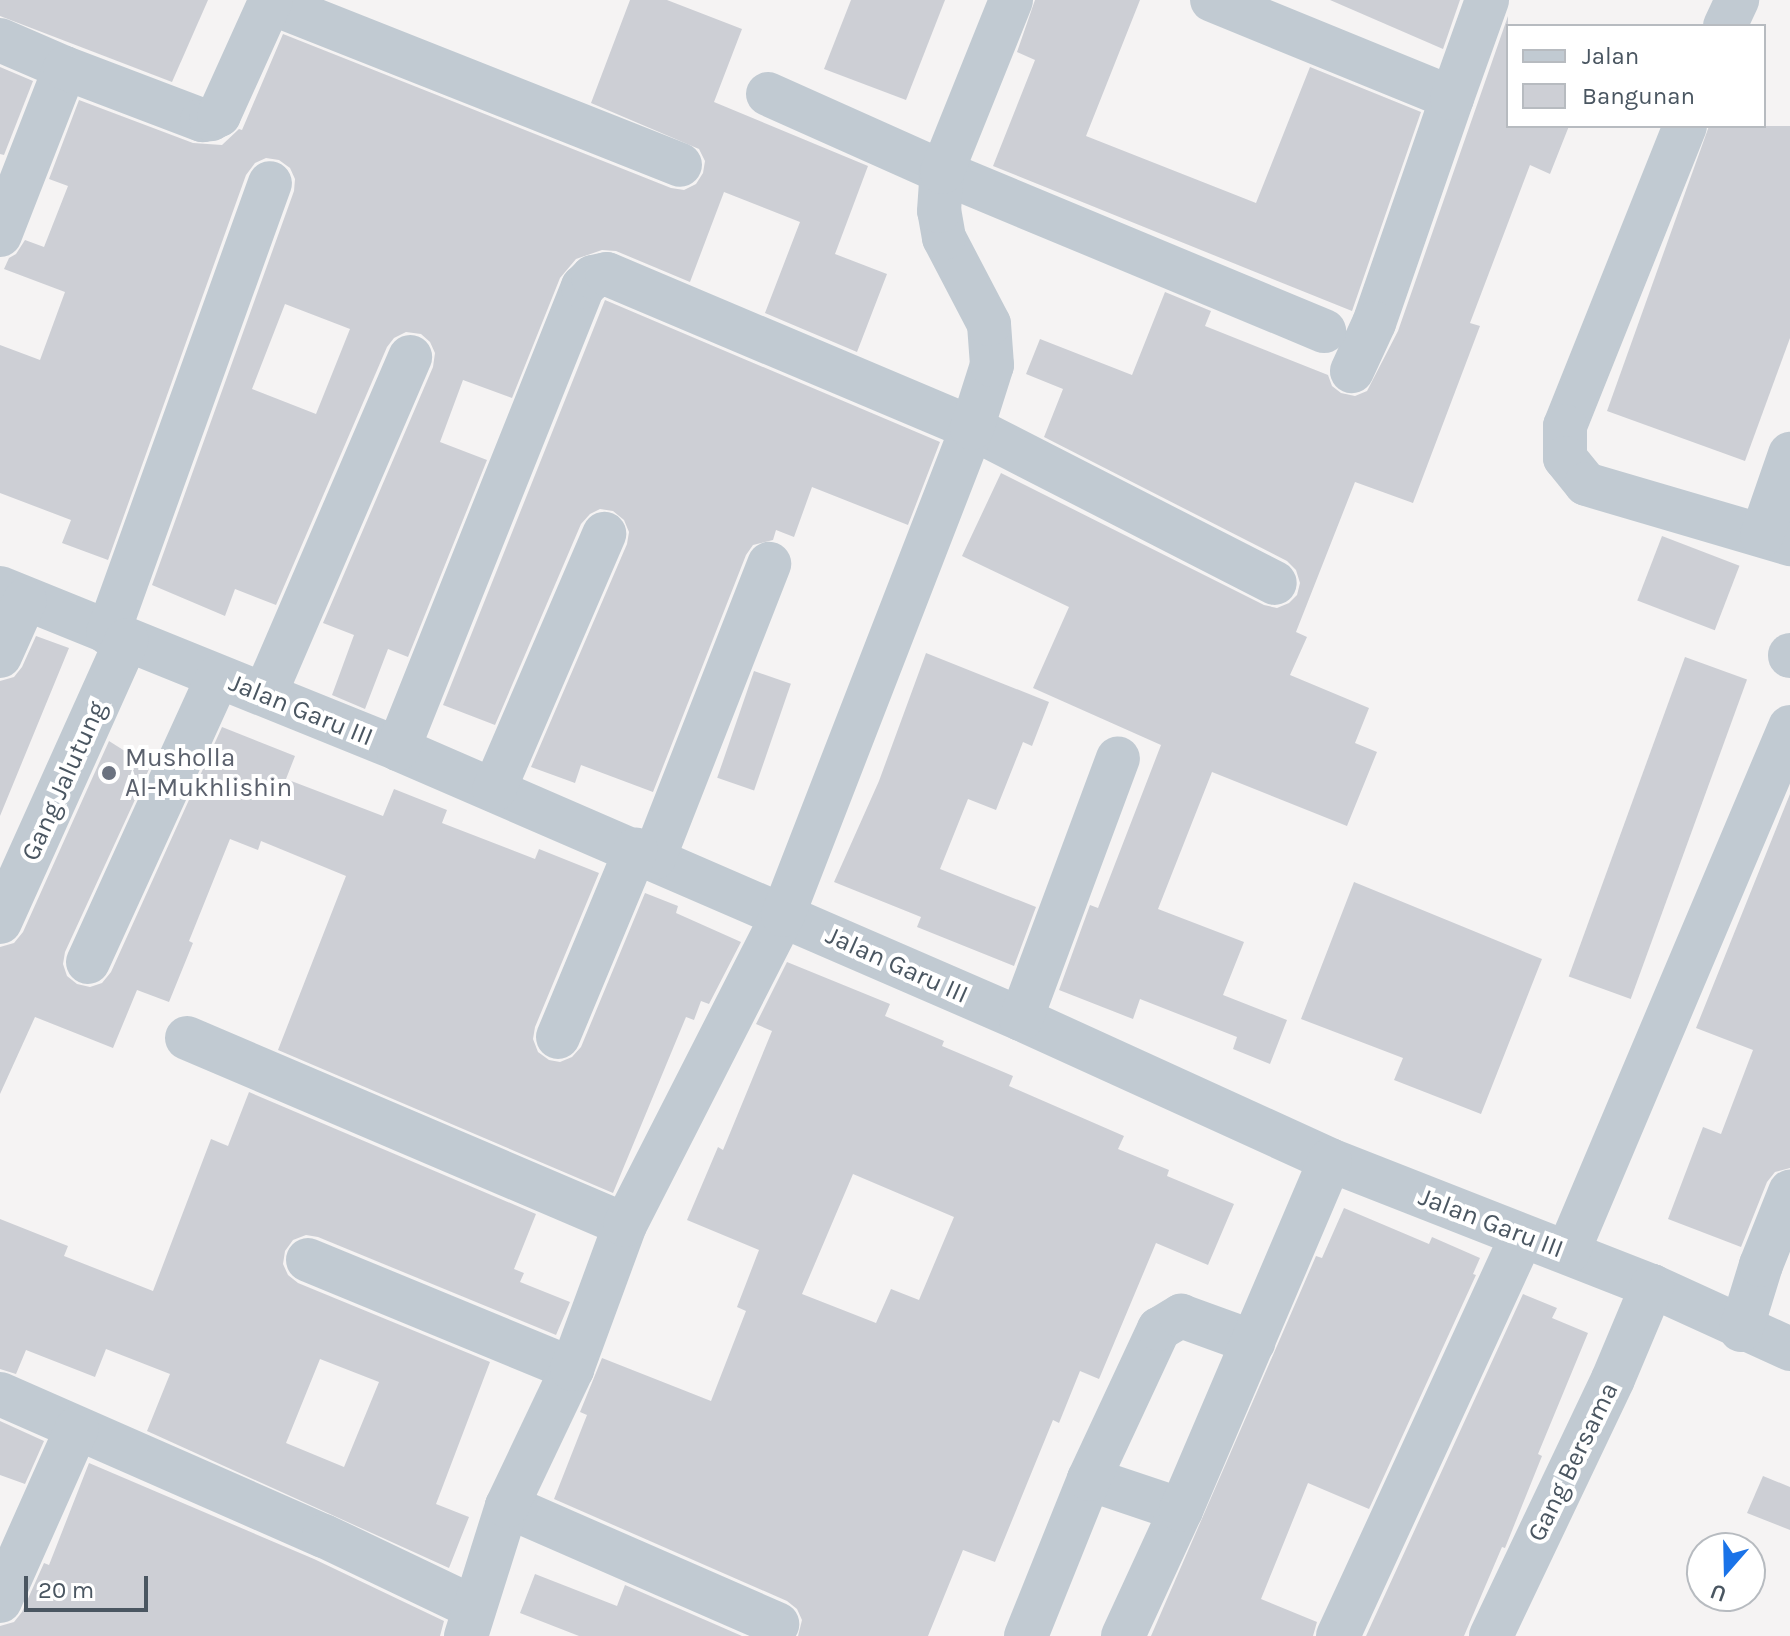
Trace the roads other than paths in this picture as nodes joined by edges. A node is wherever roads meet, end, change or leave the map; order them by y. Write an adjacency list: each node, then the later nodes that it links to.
1 (1011, 0): 13 (street)
2 (1212, 0): 10 (street)
3 (1487, 0): 10 (street)
4 (1737, 0): 6 (street)
5 (270, 1): 8 (street); 12 (street)
6 (1726, 24)
7 (0, 40): 8 (street)
8 (65, 68): 15 (street)
9 (768, 94): 13 (street)
10 (1452, 98): 18 (street)
11 (1684, 128): 22 (street)
12 (680, 165)
13 (942, 172): 16 (street); 19 (street)
14 (270, 183): 26 (street, Gang Jalutung)
15 (0, 235)
16 (1324, 331)
17 (410, 357): 29 (street)
18 (1352, 371)
19 (972, 428): 24 (street); 31 (street); 35 (street)
20 (1790, 454): 22 (street)
21 (604, 534): 33 (street)
22 (1776, 540)
23 (769, 564): 34 (street)
24 (1275, 583)
25 (13, 594): 26 (street, Jalan Garu III); 27 (street)
26 (118, 637): 28 (street, Jalan Garu III); 36 (street, Gang Jalutung)
27 (0, 656)
28 (218, 677): 29 (street, Jalan Garu III); 37 (street)
29 (265, 694): 31 (street, Jalan Garu III)
30 (1790, 727): 45 (street)
31 (398, 749): 33 (street, Jalan Garu III)
32 (1118, 758): 38 (street)
33 (494, 790): 34 (street, Jalan Garu III)
34 (645, 854): 35 (street, Jalan Garu III); 39 (street)
35 (783, 915): 38 (street, Jalan Garu III); 43 (street)
36 (0, 922)
37 (88, 962)
38 (1021, 1019): 41 (street, Jalan Garu III)
39 (558, 1037)
40 (187, 1038): 43 (street)
41 (1330, 1160): 44 (street, Jalan Garu III); 49 (street)
42 (1790, 1192): 48 (street)
43 (625, 1225): 51 (street)
44 (1522, 1236): 45 (street, Jalan Garu III); 62 (street)
45 (1568, 1252): 47 (street, Jalan Garu III)
46 (308, 1260): 51 (street)
47 (1652, 1286): 48 (street, Jalan Garu III); 63 (street, Gang Bersama)
48 (1741, 1330): 50 (street, Jalan Garu III)
49 (1253, 1342): 54 (street); 56 (street)
50 (1790, 1349)
51 (572, 1369): 55 (street)
52 (0, 1394): 53 (street)
53 (77, 1428): 57 (street); 58 (street)
54 (1089, 1479): 56 (street); 60 (street)
55 (507, 1506): 58 (street); 59 (street)
56 (1181, 1510): 61 (street)
57 (0, 1601)
58 (469, 1621)
59 (777, 1624)
60 (1026, 1636)
61 (1123, 1636)
62 (1338, 1636)
63 (1491, 1636)

